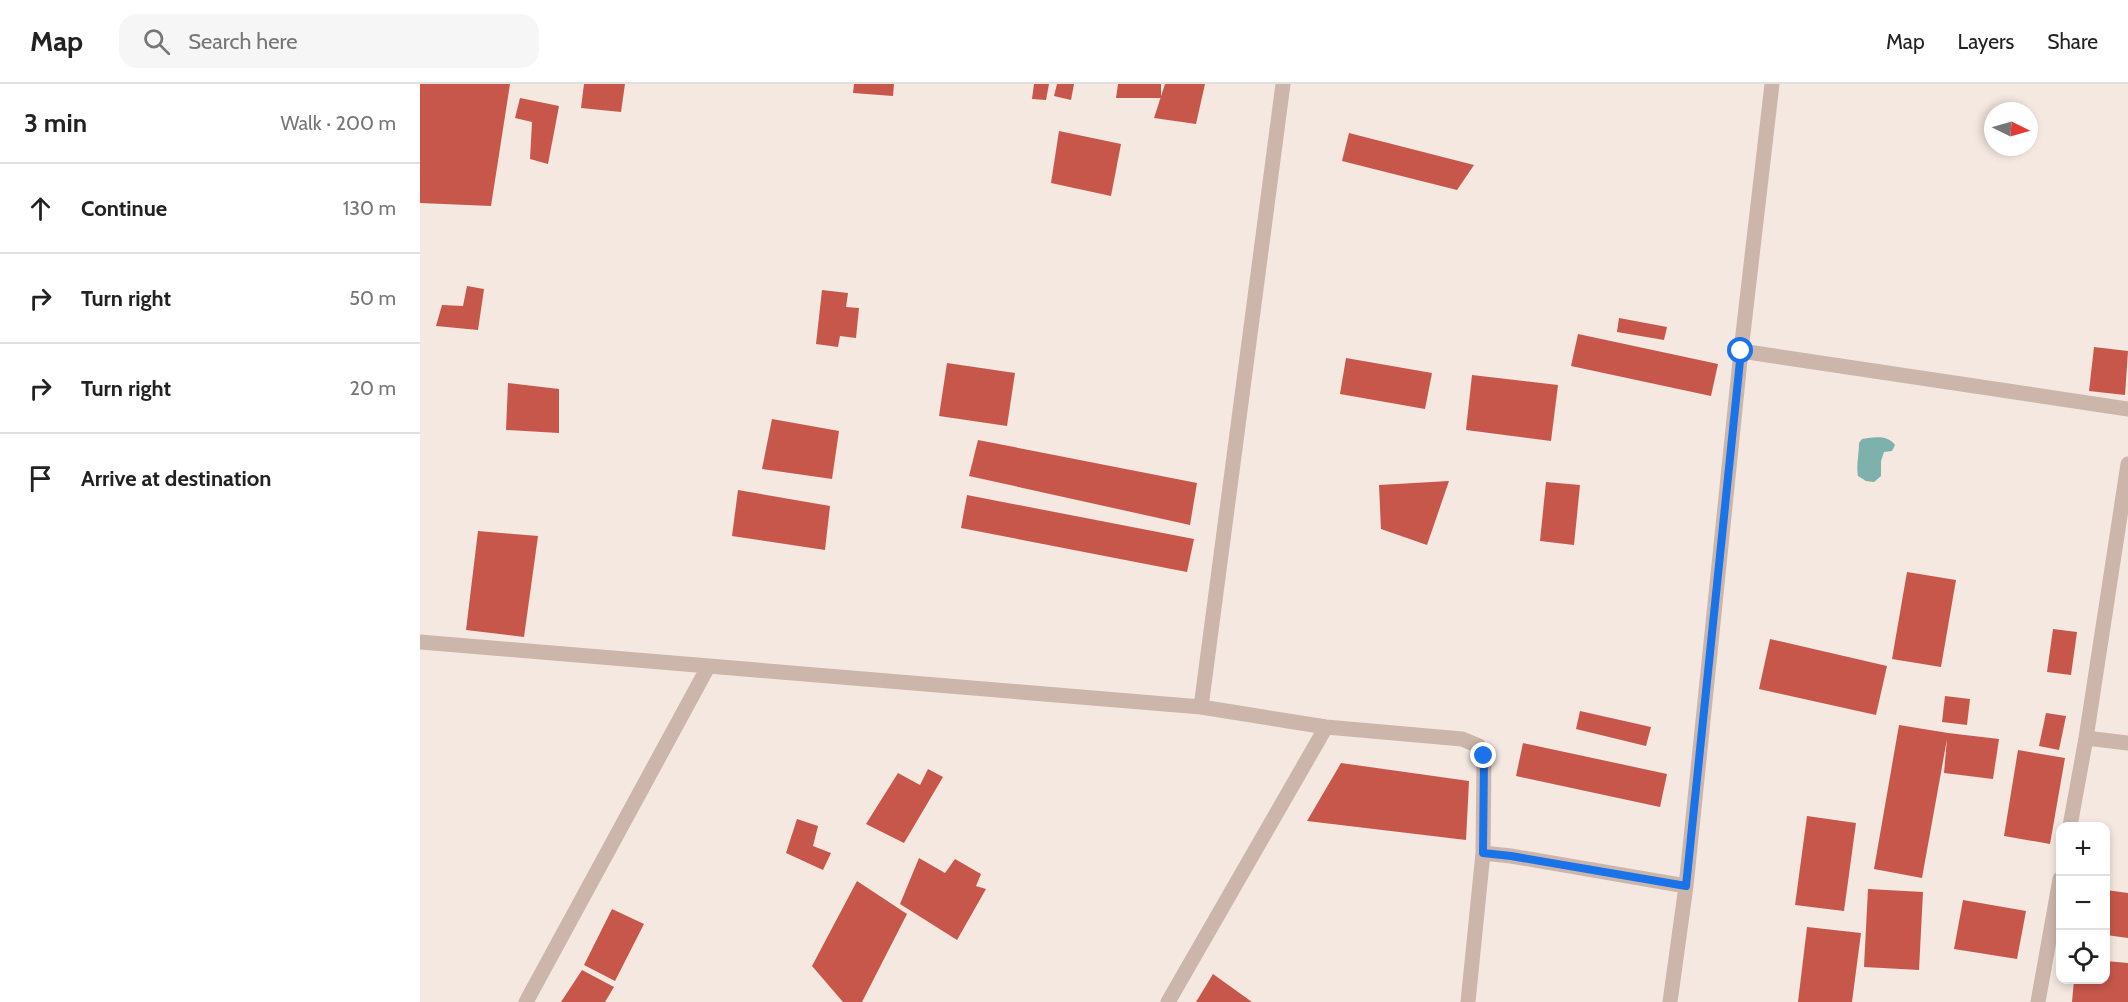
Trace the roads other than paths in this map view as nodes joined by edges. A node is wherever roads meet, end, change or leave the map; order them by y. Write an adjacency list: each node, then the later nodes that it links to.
1 (1282, 84): 8 (street)
2 (1772, 84): 3 (street)
3 (1741, 351): 4 (street); 14 (street)
4 (2128, 409)
5 (2128, 465): 10 (street)
6 (420, 642): 7 (street)
7 (708, 667): 8 (street); 16 (street)
8 (1201, 707): 9 (street)
9 (1326, 727): 13 (street); 17 (street)
10 (2086, 738): 11 (street); 12 (street)
11 (2128, 743)
12 (2071, 822)
13 (1483, 853): 14 (street); 18 (street)
14 (1686, 886): 19 (street)
15 (2056, 906): 20 (street)
16 (526, 1002)
17 (1168, 1002)
18 (1468, 1002)
19 (1670, 1002)
20 (2038, 1002)

